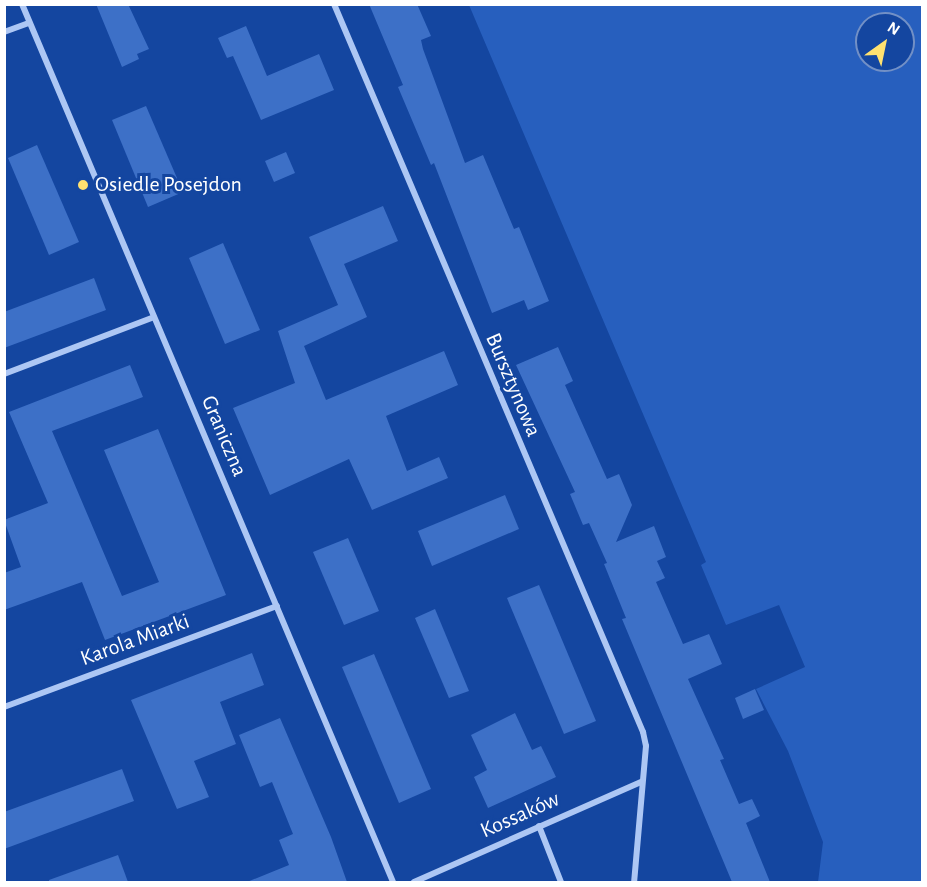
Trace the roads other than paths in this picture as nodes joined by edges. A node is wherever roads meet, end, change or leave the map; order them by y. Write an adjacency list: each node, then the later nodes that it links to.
1 (22, 4): 3 (street, Graniczna)
2 (334, 4): 9 (street, Bursztynowa)
3 (29, 23): 4 (street); 5 (street, Graniczna)
4 (4, 32)
5 (154, 317): 6 (street); 7 (street, Graniczna)
6 (4, 374)
7 (277, 606): 8 (street, Karola Miarki); 11 (street, Graniczna)
8 (4, 707)
9 (641, 782): 10 (street, Kossaków); 14 (street, Bursztynowa)
10 (539, 826): 12 (street, Kossaków); 13 (street)
11 (393, 882)
12 (414, 882)
13 (561, 882)
14 (634, 882)

